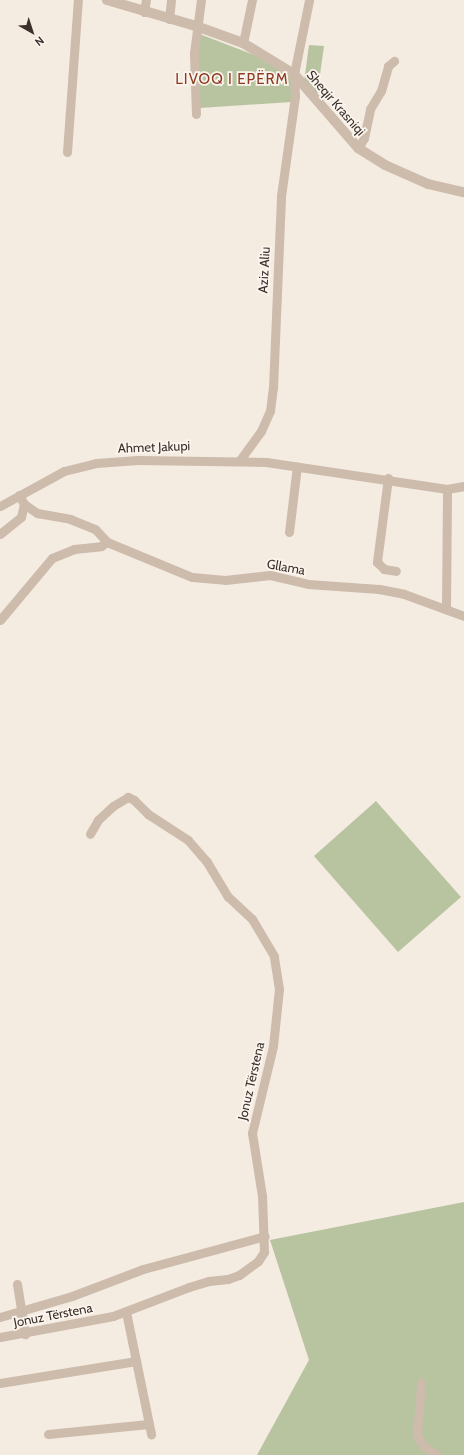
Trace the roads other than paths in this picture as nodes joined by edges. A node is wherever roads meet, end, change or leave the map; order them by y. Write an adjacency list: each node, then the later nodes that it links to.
1 (78, 0): 16 (street)
2 (146, 0): 8 (street)
3 (171, 0): 9 (street)
4 (201, 0): 10 (street)
5 (252, 0): 11 (street)
6 (310, 0): 13 (street, Aziz Aliu)
7 (113, 1): 8 (street, Sheqir Krasniqi)
8 (144, 12): 9 (street, Sheqir Krasniqi)
9 (169, 19): 10 (street, Sheqir Krasniqi)
10 (196, 26): 11 (street, Sheqir Krasniqi); 14 (street)
11 (243, 43): 13 (street, Sheqir Krasniqi)
12 (394, 61): 15 (street, Sheqir Krasniqi)
13 (294, 74): 15 (street, Sheqir Krasniqi); 18 (street, Aziz Aliu)
14 (196, 114)
15 (358, 148): 17 (street, Sheqir Krasniqi)
16 (67, 152)
17 (464, 192)
18 (240, 460): 19 (street, Ahmet Jakupi); 23 (street, Ahmet Jakupi)
19 (296, 466): 20 (street, Ahmet Jakupi); 26 (street)
20 (388, 478): 22 (street, Ahmet Jakupi); 29 (street)
21 (464, 486): 22 (street, Ahmet Jakupi)
22 (448, 489): 30 (street)
23 (19, 495): 24 (street); 25 (street, Ahmet Jakupi)
24 (24, 504): 27 (street); 28 (street, Gllama)
25 (0, 506)
26 (289, 532)
27 (0, 534)
28 (107, 542): 30 (street, Gllama); 32 (street)
29 (396, 571)
30 (446, 609): 31 (street, Gllama)
31 (464, 616)
32 (0, 620)
33 (90, 834): 34 (street, Jonuz Tërstena)
34 (265, 1236): 36 (street); 37 (street, Jonuz Tërstena)
35 (17, 1284): 36 (street)
36 (23, 1311): 38 (street); 39 (street)
37 (126, 1312): 39 (street, Jonuz Tërstena); 41 (street)
38 (0, 1317)
39 (25, 1334): 40 (street, Jonuz Tërstena)
40 (0, 1337)
41 (136, 1361): 43 (street); 44 (street)
42 (421, 1382): 47 (street)
43 (0, 1383)
44 (149, 1424): 45 (street); 46 (street)
45 (48, 1434)
46 (151, 1434)
47 (437, 1455)

